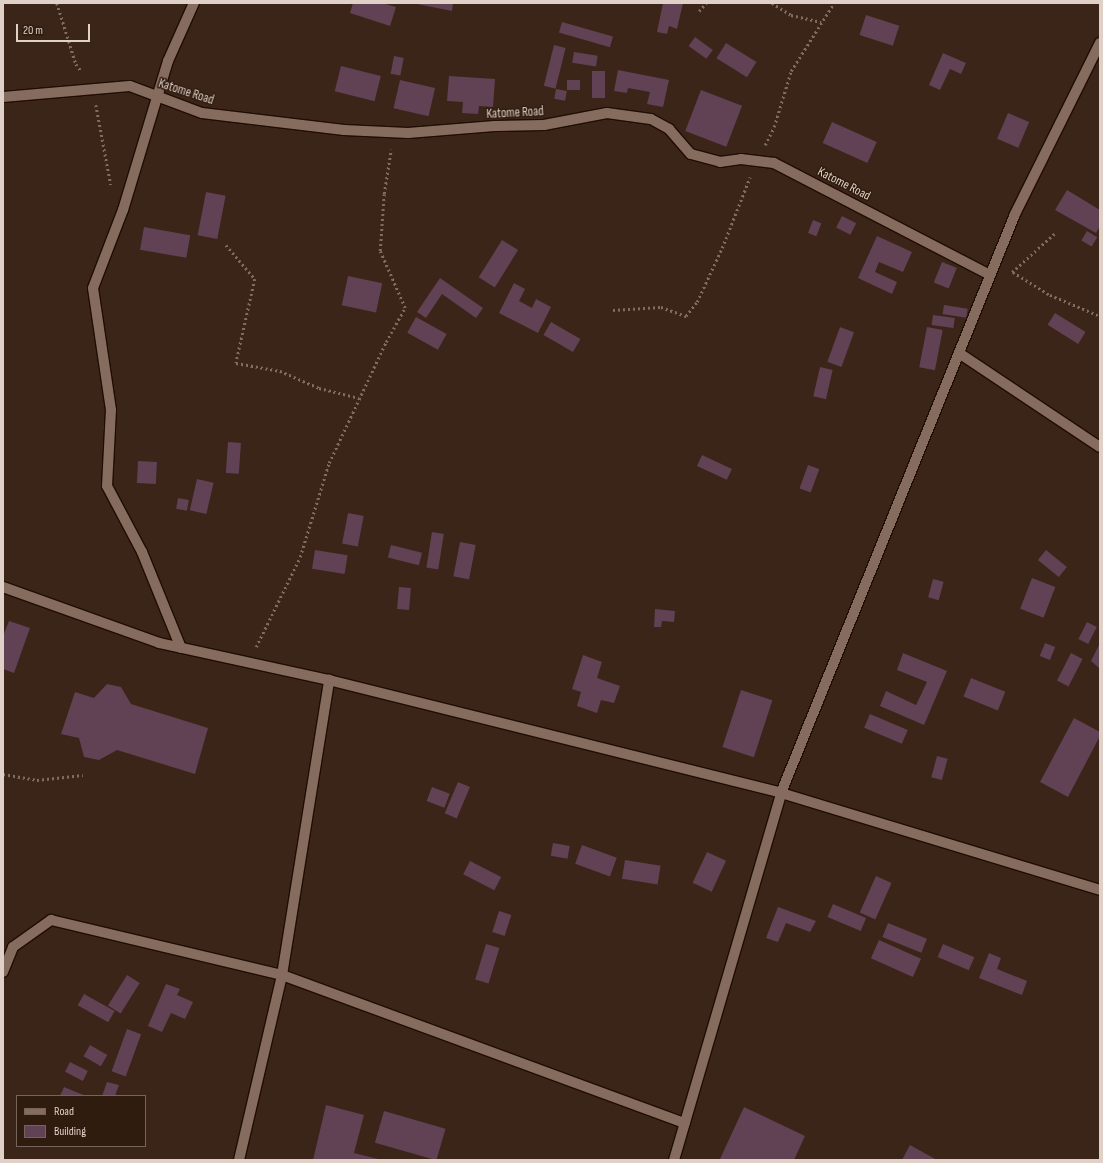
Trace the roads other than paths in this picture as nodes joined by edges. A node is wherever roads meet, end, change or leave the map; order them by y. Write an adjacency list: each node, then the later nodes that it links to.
1 (194, 3): 3 (street)
2 (1100, 43): 5 (street)
3 (157, 96): 4 (street, Katome Road); 5 (street, Katome Road); 9 (street)
4 (3, 97)
5 (990, 275): 6 (street)
6 (959, 353): 7 (street); 11 (street)
7 (1100, 447)
8 (3, 587): 9 (street)
9 (181, 648): 10 (street)
10 (329, 680): 11 (street); 14 (street)
11 (781, 793): 12 (street); 15 (street)
12 (1100, 890)
13 (3, 972): 14 (street)
14 (282, 974): 15 (street); 16 (street)
15 (685, 1123): 17 (street)
16 (239, 1160)
17 (674, 1160)

